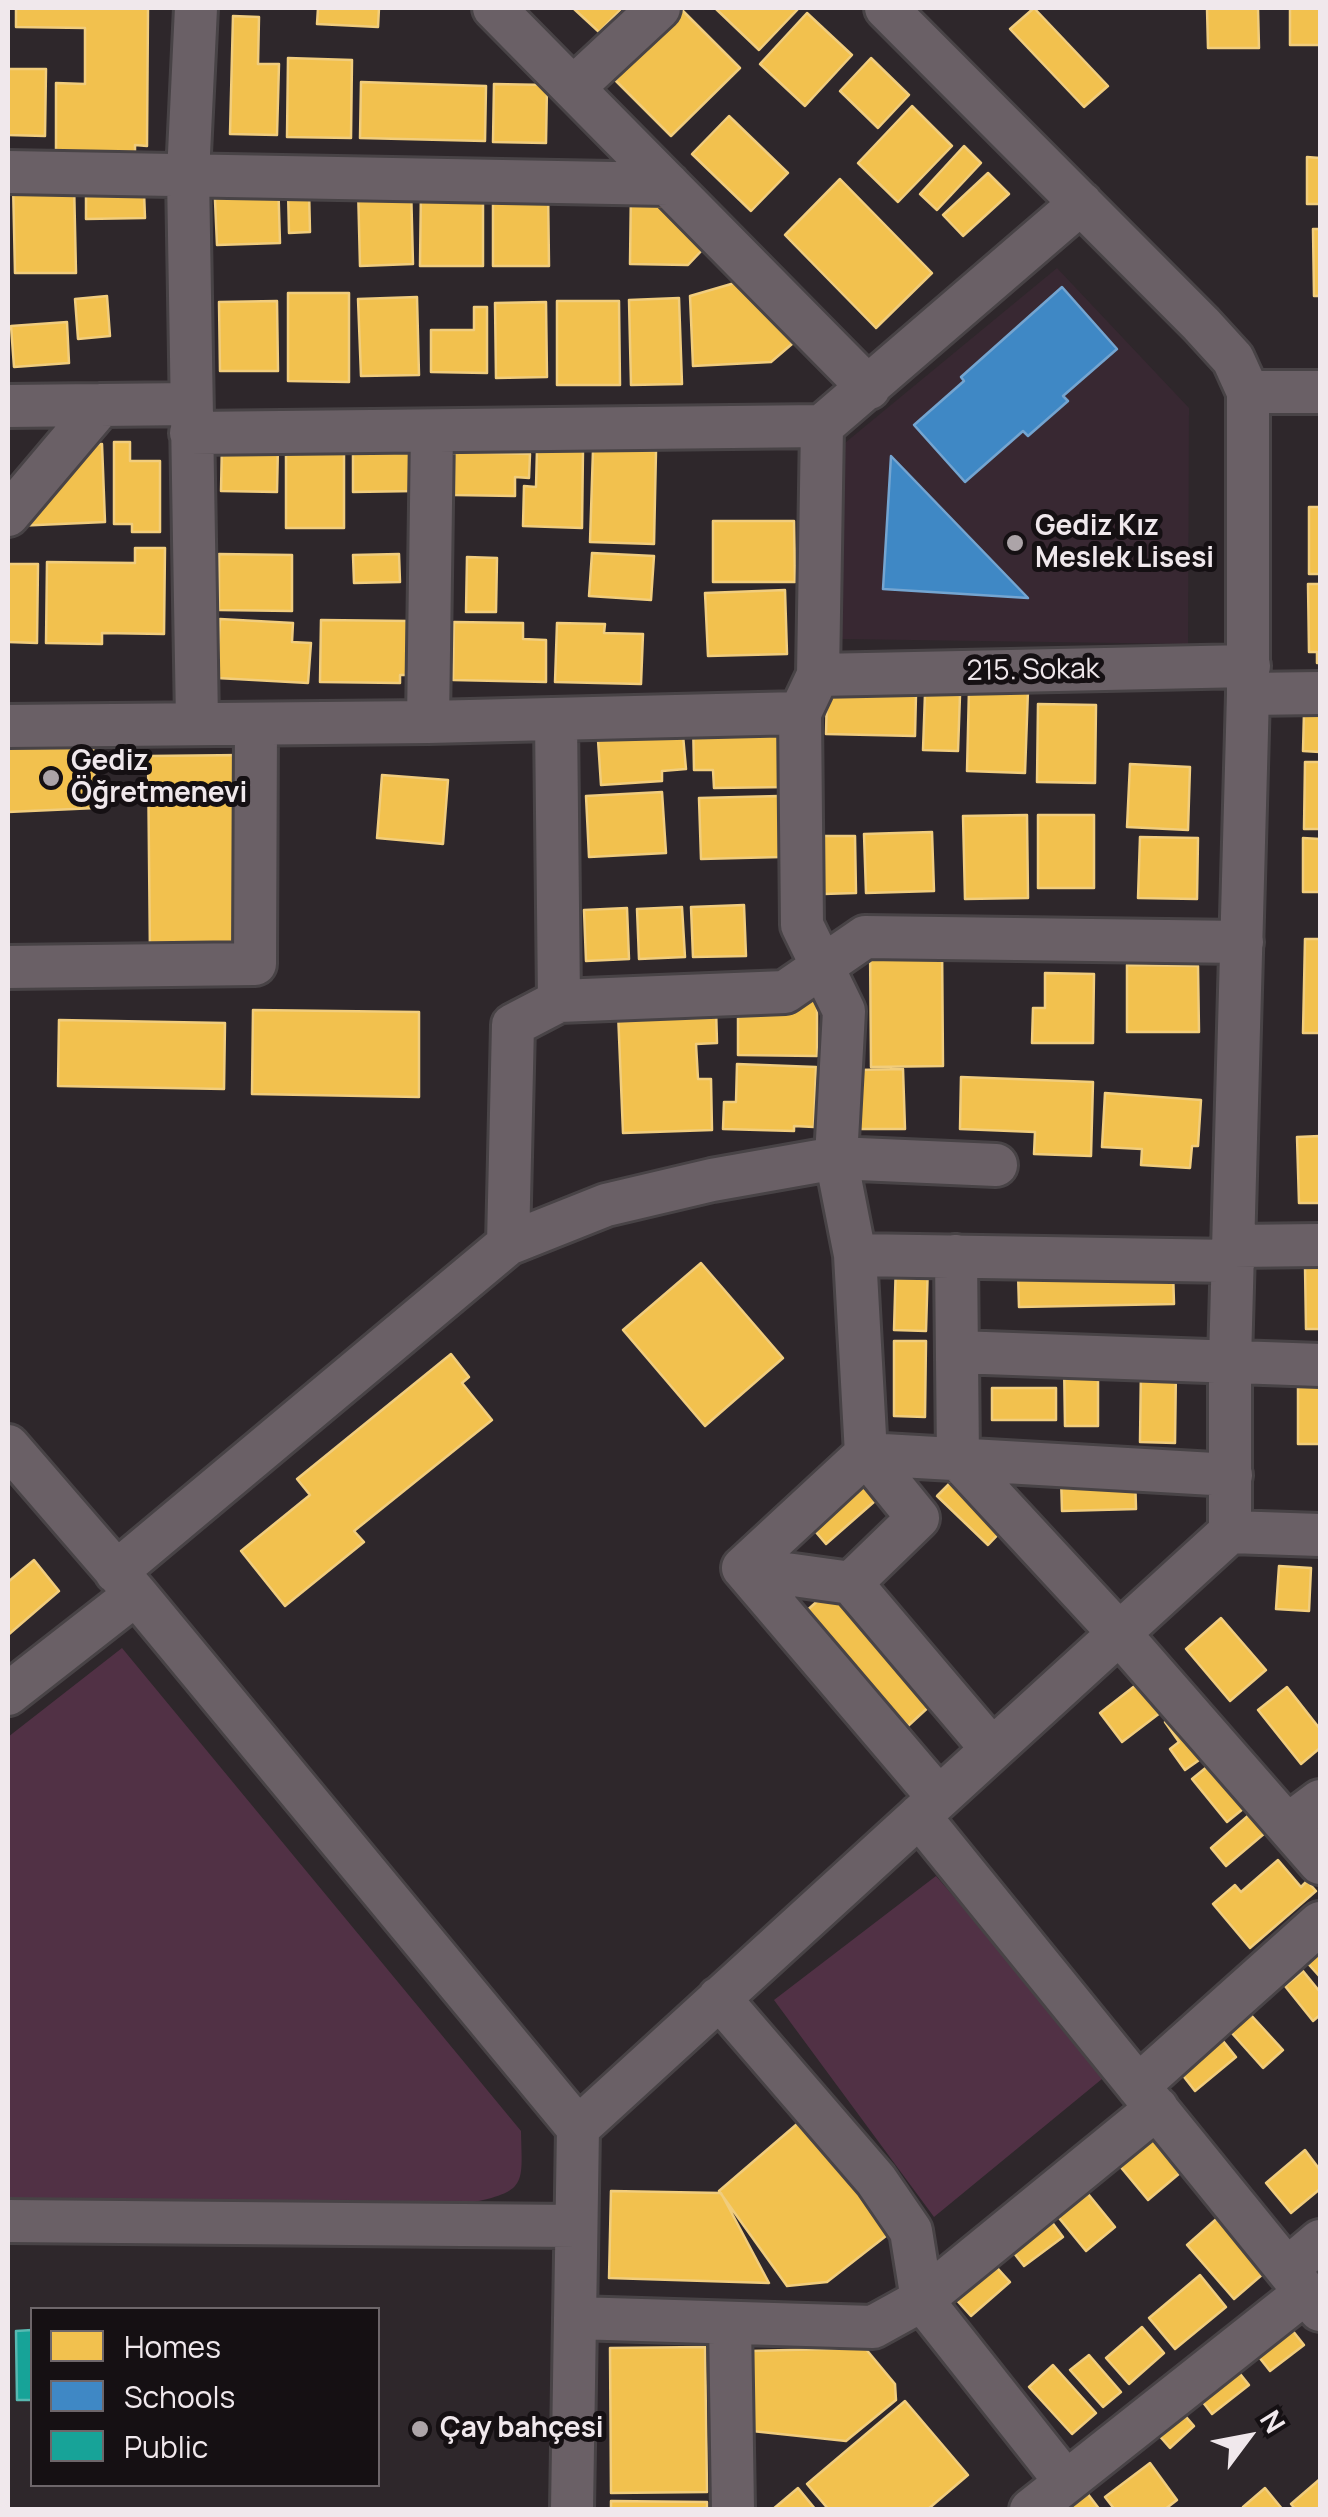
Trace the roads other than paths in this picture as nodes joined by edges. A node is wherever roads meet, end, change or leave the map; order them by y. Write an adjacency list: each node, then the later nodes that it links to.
1 (196, 8): 7 (street)
2 (494, 8): 5 (street)
3 (659, 8): 5 (street)
4 (886, 8): 9 (street)
5 (574, 88): 8 (street)
6 (8, 172): 7 (street)
7 (188, 174): 8 (street); 15 (street)
8 (668, 184): 10 (street)
9 (1081, 203): 10 (street); 11 (street)
10 (869, 388): 16 (street)
11 (1248, 392): 12 (street); 20 (street)
12 (1320, 392)
13 (101, 405): 14 (street); 15 (street); 18 (street)
14 (8, 406)
15 (191, 419): 17 (street); 24 (street)
16 (822, 426): 17 (street); 19 (street)
17 (432, 431): 25 (street)
18 (8, 515)
19 (818, 675): 20 (street, 215. Sokak); 22 (street)
20 (1248, 680): 21 (street, 215. Sokak); 28 (street)
21 (1320, 692)
22 (800, 713): 23 (street); 29 (street)
23 (556, 719): 25 (street); 31 (street)
24 (197, 722): 26 (street); 27 (street)
25 (428, 722): 26 (street)
26 (256, 724): 30 (street)
27 (8, 726)
28 (1242, 942): 29 (street); 36 (street)
29 (822, 966): 31 (street); 32 (street)
30 (8, 967)
31 (559, 1002): 34 (street)
32 (836, 1158): 33 (street); 34 (street); 37 (street)
33 (996, 1165)
34 (508, 1244): 49 (street)
35 (1320, 1245): 36 (street)
36 (1234, 1254): 38 (street); 40 (street)
37 (855, 1255): 38 (street); 43 (street)
38 (956, 1256): 39 (street)
39 (957, 1352): 40 (street); 44 (street)
40 (1230, 1361): 41 (street); 45 (street)
41 (1320, 1364)
42 (8, 1446): 49 (street)
43 (866, 1454): 44 (street); 48 (street); 50 (street)
44 (958, 1459): 45 (street); 51 (street)
45 (1230, 1475): 46 (street)
46 (1230, 1532): 47 (street); 51 (street)
47 (1320, 1535)
48 (743, 1568): 50 (street); 54 (street)
49 (126, 1583): 52 (street); 60 (street)
50 (851, 1583): 53 (street)
51 (1118, 1633): 53 (street); 55 (street)
52 (8, 1694)
53 (992, 1749): 54 (street)
54 (929, 1807): 58 (street); 59 (street)
55 (1304, 1813): 56 (street)
56 (1320, 1862)
57 (1320, 1924): 59 (street)
58 (720, 1998): 60 (street); 65 (street)
59 (1147, 2097): 64 (street); 65 (street)
60 (578, 2128): 62 (street)
61 (8, 2220): 62 (street)
62 (576, 2226): 66 (street)
63 (1320, 2241): 64 (street)
64 (1304, 2290): 68 (street)
65 (922, 2300): 67 (street); 68 (street)
66 (575, 2318): 67 (street); 69 (street)
67 (730, 2323): 70 (street)
68 (1066, 2482): 71 (street)
69 (572, 2510)
70 (733, 2510)
71 (1031, 2510)

